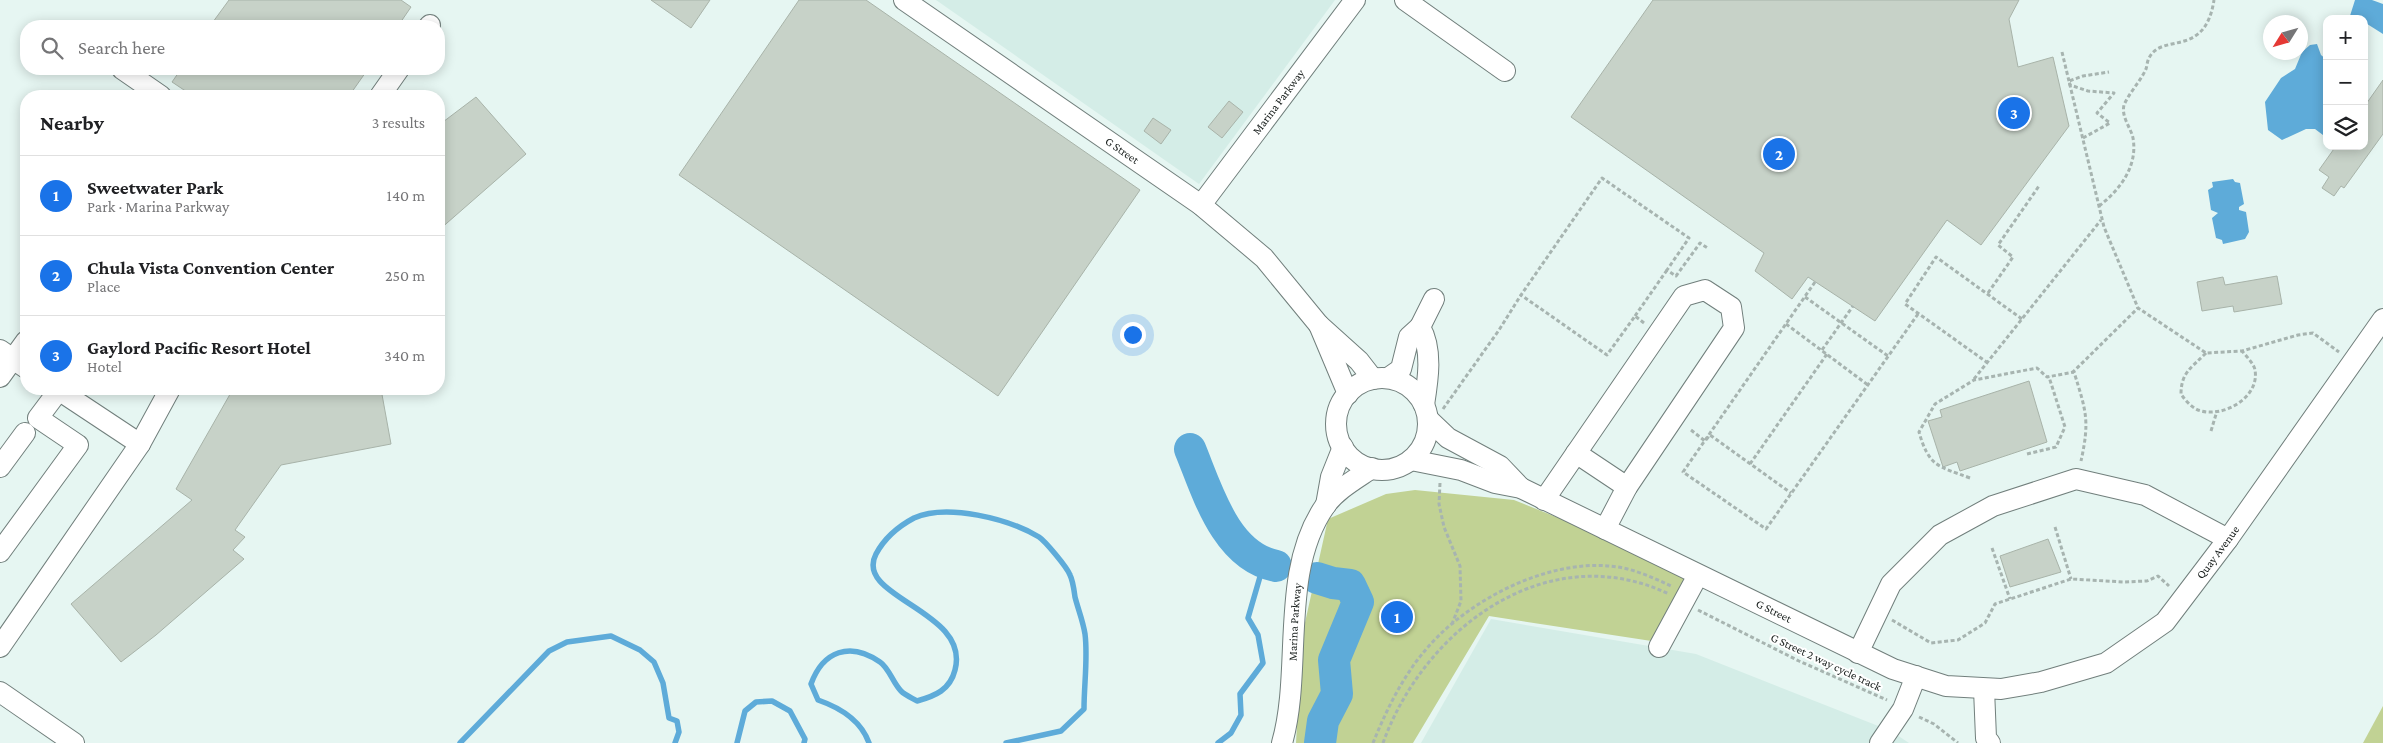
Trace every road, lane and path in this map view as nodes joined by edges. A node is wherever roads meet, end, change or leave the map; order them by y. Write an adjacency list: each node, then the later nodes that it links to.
1 (904, 0): 15 (street, G Street)
2 (1355, 0): 15 (street, Marina Parkway)
3 (1405, 0): 6 (street)
4 (2214, 0): 16 (path)
5 (2062, 52): 10 (path)
6 (1505, 71)
7 (2109, 72): 10 (path)
8 (131, 75): 11 (street)
9 (395, 75): 12 (street)
10 (2070, 83): 13 (path); 13 (path)
11 (152, 90)
12 (384, 90)
13 (2083, 138): 16 (path)
14 (2039, 186): 21 (path)
15 (1201, 205): 34 (street, G Street)
16 (2099, 206): 17 (path)
17 (2102, 220): 26 (path); 29 (path)
18 (1709, 249): 19 (path)
19 (1666, 270): 22 (path); 28 (path)
20 (1815, 282): 23 (path)
21 (1988, 293): 27 (path); 29 (path)
22 (1521, 295): 28 (path); 54 (path)
23 (1805, 297): 32 (path); 33 (path)
24 (1434, 299): 35 (street)
25 (1853, 306): 32 (path)
26 (2138, 308): 38 (path); 44 (path)
27 (1918, 314): 41 (path); 43 (path)
28 (1634, 316): 31 (path)
29 (2022, 319): 43 (path)
30 (2383, 319): 79 (street, Quay Avenue)
31 (1644, 323)
32 (1842, 323): 36 (path); 41 (path)
33 (1786, 324): 36 (path); 59 (path)
34 (1319, 325): 47 (street, G Street); 50 (street, G Street)
35 (1420, 327): 47 (street); 54 (street)
36 (1822, 350): 39 (path)
37 (2242, 351): 38 (path); 40 (path); 55 (path)
38 (2206, 353): 55 (path)
39 (1827, 354): 49 (path); 67 (path)
40 (2344, 355)
41 (1888, 356): 49 (path)
42 (13, 359): 45 (street)
43 (1988, 363): 48 (path)
44 (2074, 372): 46 (path); 66 (path)
45 (0, 377)
46 (2047, 377): 48 (path); 64 (path)
47 (1381, 378): 50 (street); 54 (street)
48 (1974, 380): 71 (path)
49 (1868, 384): 74 (path)
50 (1348, 394): 62 (street)
51 (54, 395): 81 (street)
52 (67, 395): 61 (street)
53 (167, 395): 61 (street)
54 (1431, 411): 65 (street); 73 (street, G Street)
55 (2217, 411): 57 (path)
56 (1691, 430): 60 (path)
57 (2211, 431)
58 (25, 433): 68 (street)
59 (1710, 435): 60 (path); 67 (path)
60 (1705, 441): 74 (path)
61 (140, 444): 89 (street)
62 (1343, 448): 69 (street); 76 (street, Marina Parkway)
63 (1576, 454): 72 (street); 72 (street); 75 (street)
64 (2027, 454)
65 (1411, 460): 69 (street); 73 (street, G Street)
66 (2081, 461)
67 (1750, 464): 74 (path)
68 (0, 467)
69 (1372, 468): 76 (street, Marina Parkway)
70 (1440, 478): 88 (path)
71 (1970, 478)
72 (1627, 487): 78 (street)
73 (1522, 488): 75 (street, G Street)
74 (1791, 493)
75 (1544, 500): 78 (street, G Street)
76 (1326, 504): 97 (street, Marina Parkway)
77 (2055, 527): 83 (path)
78 (1605, 529): 82 (street, G Street)
79 (2228, 539): 91 (street); 93 (street, Quay Avenue)
80 (1992, 548): 86 (path)
81 (0, 552)
82 (1698, 575): 85 (street); 91 (street, G Street)
83 (2071, 579): 84 (path); 86 (path)
84 (2171, 588)
85 (1686, 598): 88 (path); 90 (street); 95 (path, G Street 2 way cycle track); 99 (path)
86 (2010, 599): 87 (path)
87 (1892, 620)
88 (1452, 625): 98 (path)
89 (0, 647)
90 (1659, 647)
91 (1858, 653): 92 (street, G Street)
92 (1916, 676): 93 (street, G Street); 95 (street)
93 (1984, 689): 102 (street)
94 (0, 692): 96 (street)
95 (1903, 709): 100 (street); 101 (path, G Street 2 way cycle track)
96 (74, 743)
97 (1282, 743)
98 (1373, 743)
99 (1383, 743)
100 (1880, 743)
101 (1958, 743)
102 (1990, 743)

